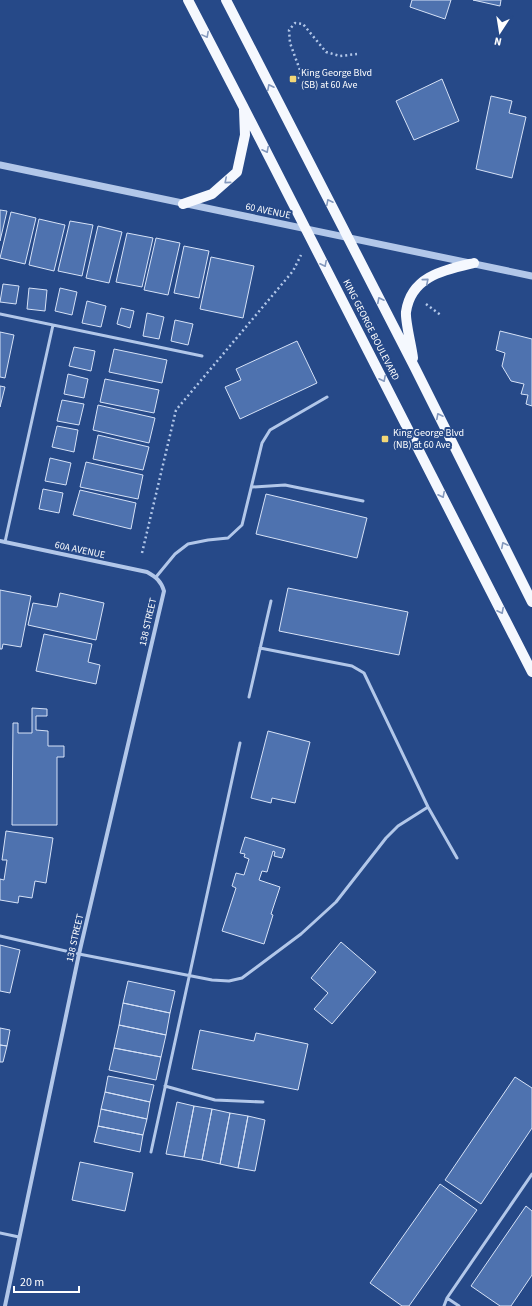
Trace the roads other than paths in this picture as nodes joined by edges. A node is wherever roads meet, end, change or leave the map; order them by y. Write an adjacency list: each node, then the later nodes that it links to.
1 (188, 0): 3 (main road, KING GEORGE BOULEVARD, one-way to 3)
2 (226, 0): 7 (main road, one-way to 2)
3 (243, 106): 5 (main road, one-way to 5); 6 (main road, KING GEORGE BOULEVARD, one-way to 6)
4 (0, 165): 5 (street, 60 AVENUE)
5 (183, 204): 6 (street, 60 AVENUE)
6 (306, 229): 7 (street, 60 AVENUE); 22 (main road, KING GEORGE BOULEVARD, one-way to 22)
7 (347, 237): 8 (street, 60 AVENUE); 13 (main road, one-way to 7)
8 (474, 263): 9 (street, 60 AVENUE); 13 (main road, one-way to 8)
9 (532, 276)
10 (0, 314): 11 (lane)
11 (53, 325): 12 (lane); 17 (lane)
12 (202, 356)
13 (415, 368): 20 (main road, one-way to 13)
14 (327, 397): 15 (lane)
15 (252, 486): 16 (lane); 18 (lane)
16 (363, 501)
17 (2, 541): 18 (street, 60A AVENUE)
18 (156, 577): 28 (street, 138 STREET)
19 (271, 601): 21 (lane)
20 (532, 602)
21 (260, 648): 23 (lane); 25 (lane)
22 (532, 672)
23 (249, 697)
24 (240, 743): 29 (lane)
25 (428, 807): 26 (lane); 29 (lane)
26 (457, 858)
27 (0, 936): 28 (lane)
28 (79, 954): 29 (lane); 35 (street, 138 STREET)
29 (189, 976): 30 (lane)
30 (165, 1086): 31 (lane); 32 (lane)
31 (263, 1102)
32 (151, 1152)
33 (532, 1174): 36 (lane)
34 (0, 1233): 35 (lane)
35 (19, 1237): 37 (street, 138 STREET)
36 (447, 1298): 38 (lane); 39 (lane)
37 (5, 1306)
38 (444, 1306)
39 (459, 1306)

